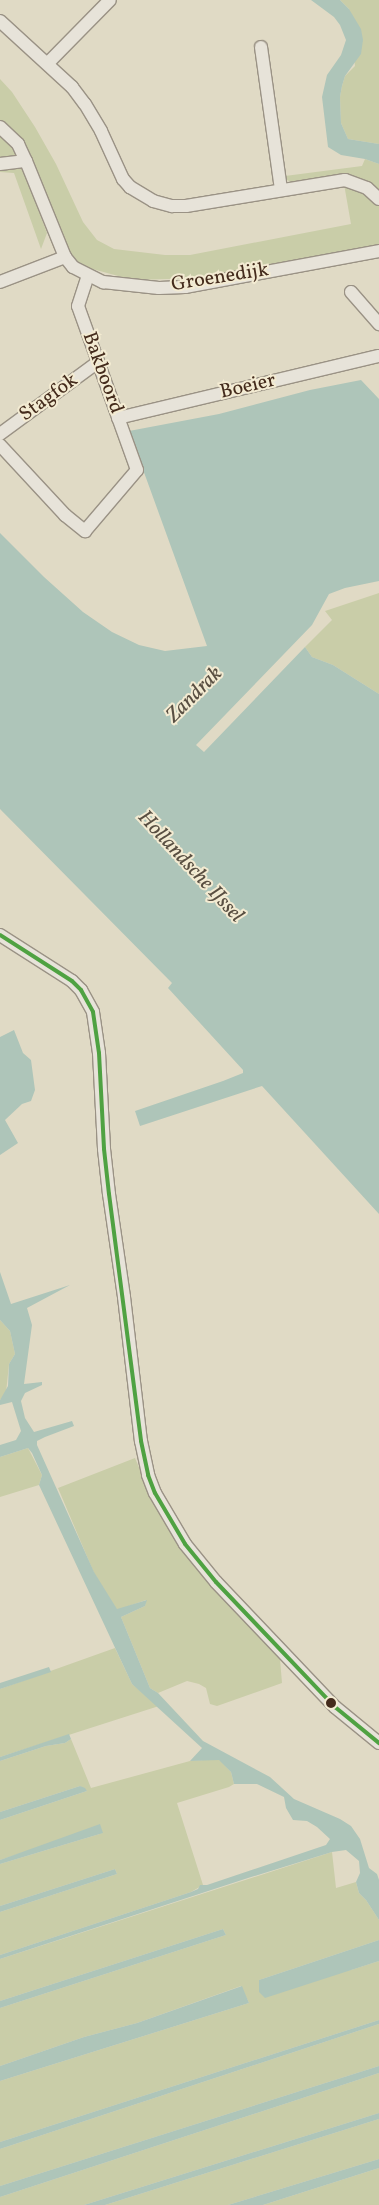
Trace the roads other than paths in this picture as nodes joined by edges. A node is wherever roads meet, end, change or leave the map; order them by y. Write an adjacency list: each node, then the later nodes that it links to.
1 (110, 0): 4 (street)
2 (0, 20): 4 (street)
3 (261, 47): 8 (street)
4 (48, 63): 8 (street)
5 (0, 127): 6 (street, Groenedijk)
6 (26, 160): 7 (street); 11 (street, Groenedijk)
7 (0, 164)
8 (281, 190): 9 (street)
9 (379, 199)
10 (379, 251): 12 (street, Groenedijk)
11 (65, 257): 12 (street, Groenedijk); 13 (street)
12 (88, 276): 17 (street, Bakboord)
13 (0, 282)
14 (351, 292): 15 (street)
15 (379, 324)
16 (379, 356): 18 (street, Boeier)
17 (98, 362): 18 (street, Bakboord); 19 (street, Stagfok)
18 (118, 418): 20 (street, Bakboord)
19 (0, 434)
20 (0, 445)
21 (0, 935): 22 (street)
22 (379, 1743)

